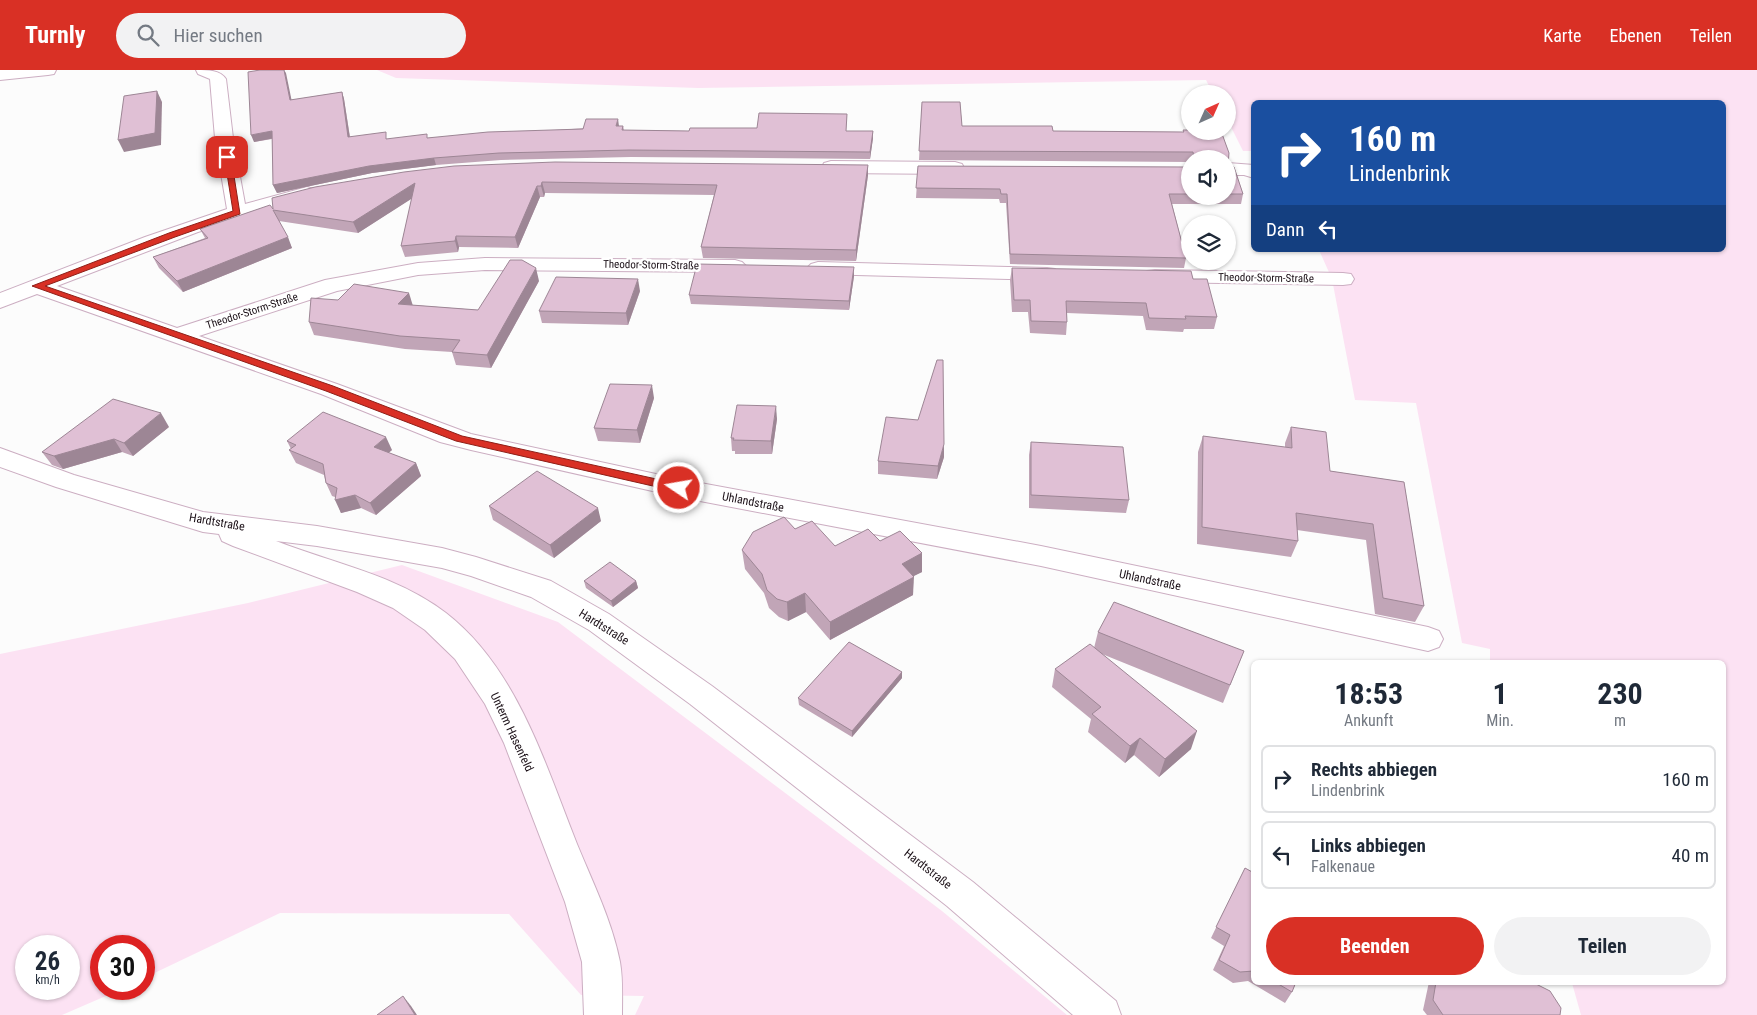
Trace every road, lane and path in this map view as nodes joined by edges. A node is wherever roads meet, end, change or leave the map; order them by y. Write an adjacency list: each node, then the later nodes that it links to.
1 (41, 70): 2 (street)
2 (48, 70): 3 (street); 5 (street)
3 (55, 70)
4 (204, 70): 11 (street)
5 (0, 75)
6 (812, 167): 7 (street)
7 (977, 168)
8 (1236, 169): 9 (street)
9 (1251, 171)
10 (324, 189): 11 (street)
11 (237, 212): 17 (street)
12 (760, 267): 19 (street, Theodor-Storm-Straße)
13 (798, 268): 14 (street)
14 (1071, 274)
15 (1139, 276): 16 (street, Theodor-Storm-Straße)
16 (1343, 279)
17 (36, 286): 18 (street); 19 (street, Uhlandstraße)
18 (0, 301)
19 (178, 335): 22 (street, Uhlandstraße)
20 (0, 457): 21 (street, Hardtstraße)
21 (203, 522): 23 (street, Unterm Hasenfeld); 24 (street, Hardtstraße)
22 (1428, 639)
23 (603, 1015)
24 (1102, 1015)

